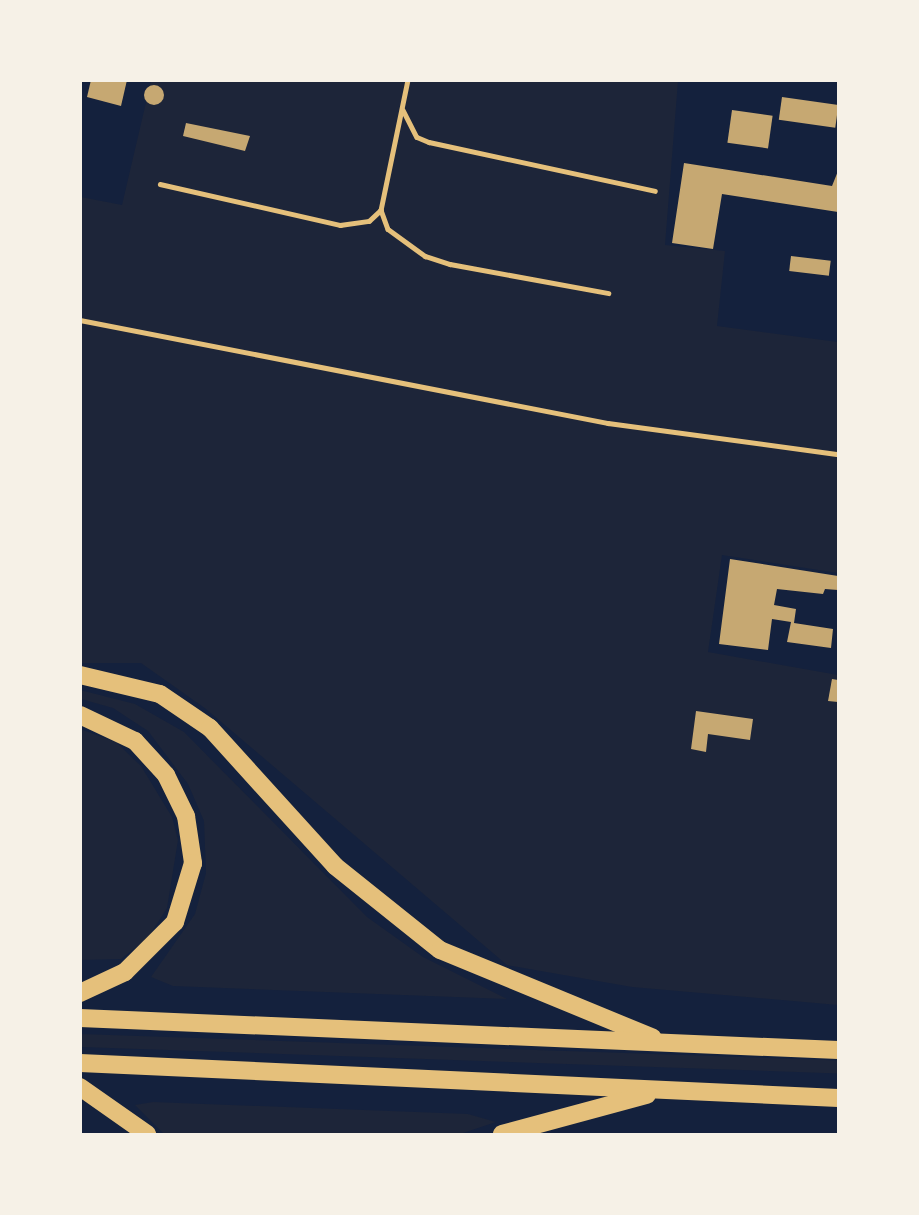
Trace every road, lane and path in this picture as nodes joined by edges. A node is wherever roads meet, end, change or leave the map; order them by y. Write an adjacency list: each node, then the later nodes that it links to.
1 (408, 80): 2 (path)
2 (402, 109): 4 (path); 5 (path)
3 (160, 184): 5 (path)
4 (655, 191)
5 (381, 210): 6 (path)
6 (608, 293)
7 (80, 320): 8 (path)
8 (838, 454)
9 (80, 675): 13 (main road)
10 (80, 715): 11 (main road)
11 (80, 993)
12 (80, 1018): 13 (main road)
13 (666, 1043): 14 (main road)
14 (838, 1050)
15 (80, 1063): 17 (main road)
16 (80, 1087): 19 (main road)
17 (665, 1090): 18 (main road); 20 (main road)
18 (838, 1098)
19 (147, 1135)
20 (502, 1135)

